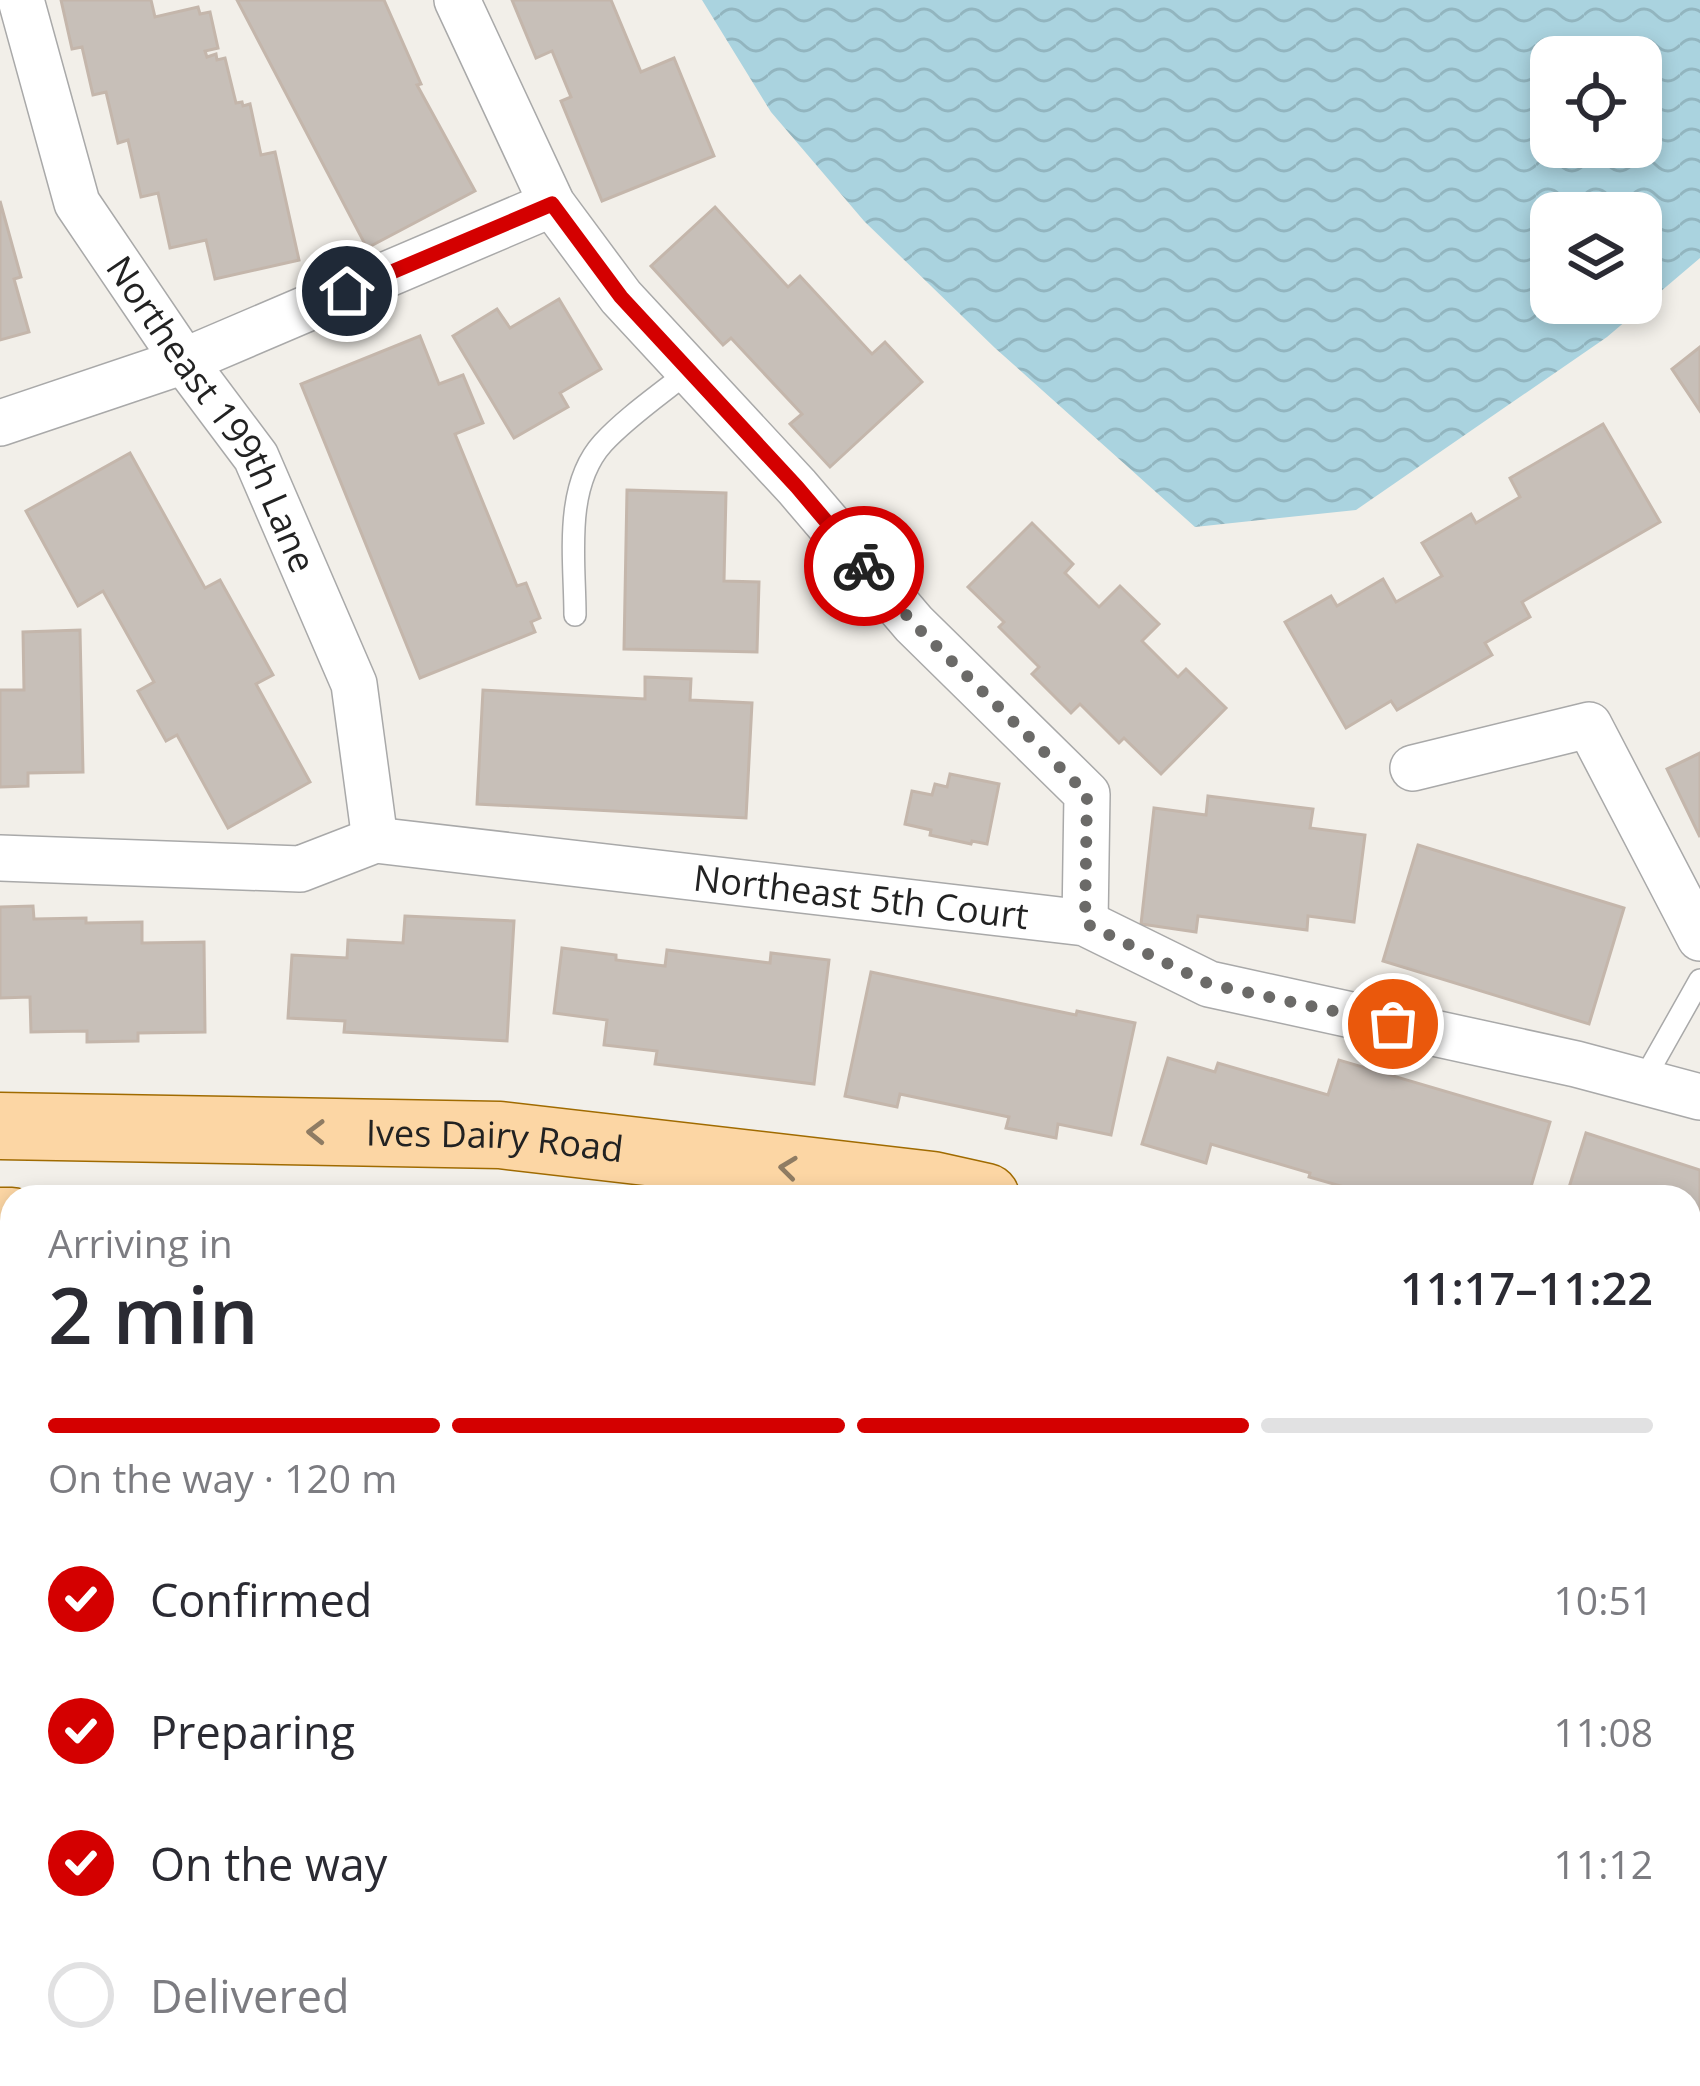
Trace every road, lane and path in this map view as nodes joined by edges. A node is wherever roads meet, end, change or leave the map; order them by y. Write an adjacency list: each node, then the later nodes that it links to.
1 (21, 0): 4 (street, Northeast 199th Lane)
2 (457, 0): 3 (street)
3 (552, 204): 4 (street); 5 (street)
4 (184, 361): 6 (street); 9 (street, Northeast 199th Lane)
5 (689, 371): 7 (lane); 11 (street)
6 (0, 423)
7 (574, 615)
8 (1413, 768): 12 (street)
9 (375, 840): 10 (street, Northeast 5th Court); 11 (street, Northeast 5th Court)
10 (0, 858)
11 (1085, 923): 14 (street, Northeast 5th Court)
12 (1700, 938)
13 (1700, 980): 14 (lane)
14 (1643, 1081): 15 (street, Northeast 5th Court)
15 (1700, 1096)
16 (0, 1126): 17 (main road, Ives Dairy Road, one-way to 16)
17 (932, 1185)

